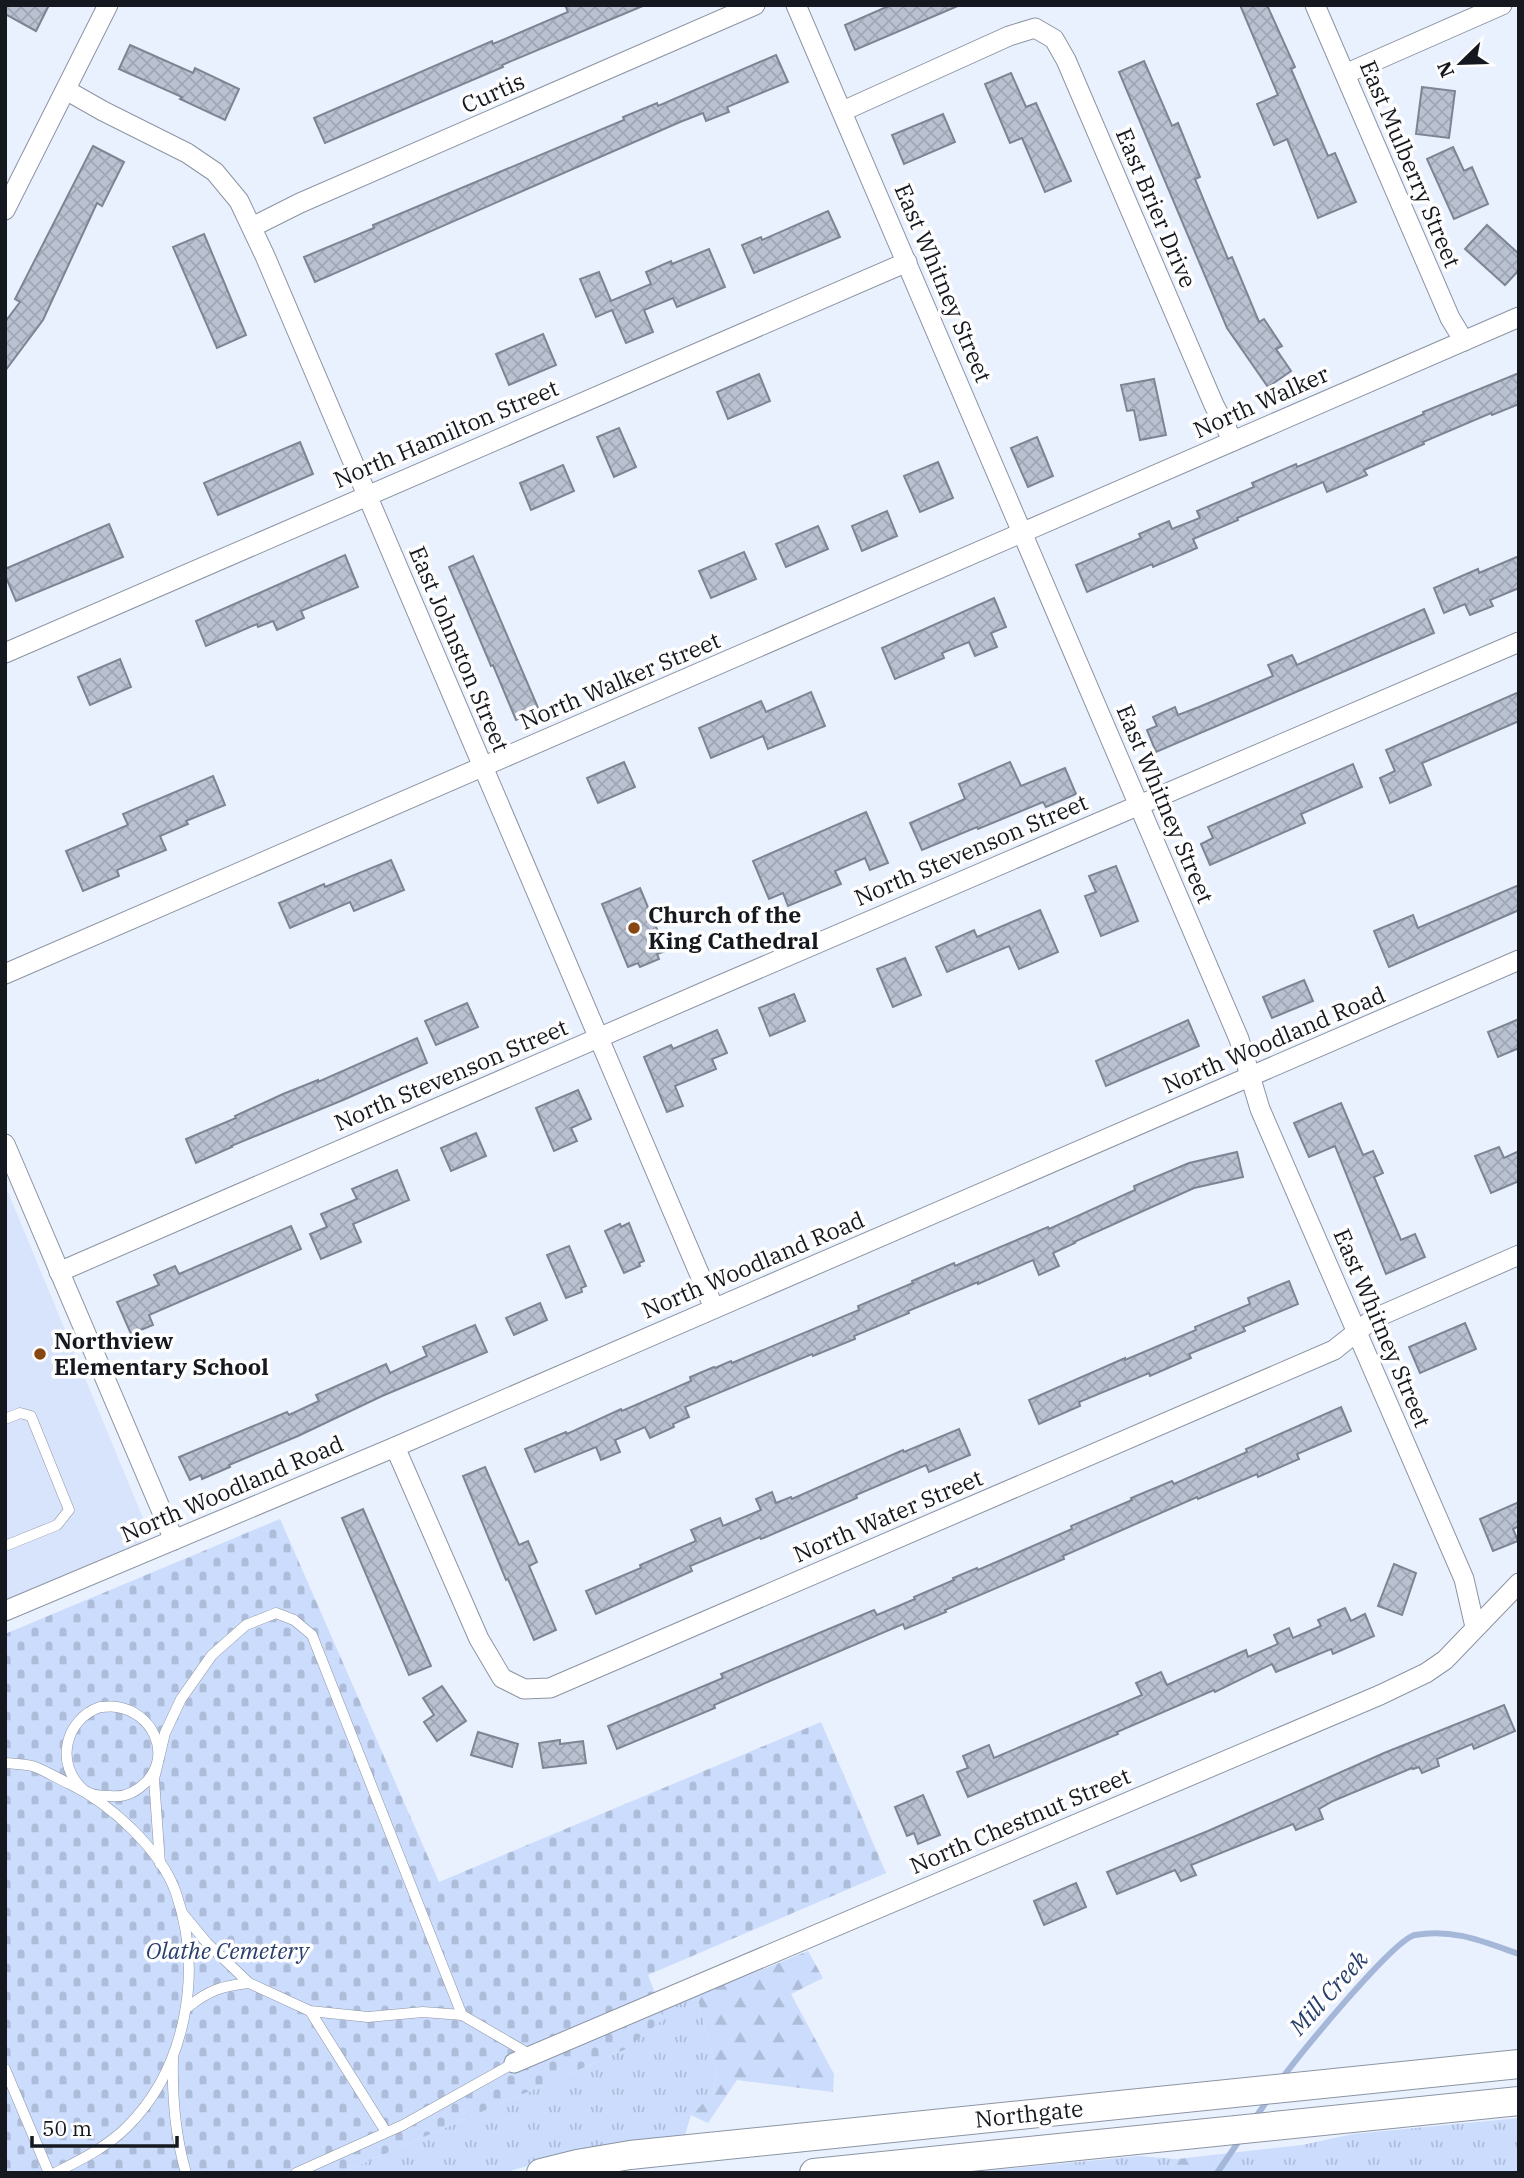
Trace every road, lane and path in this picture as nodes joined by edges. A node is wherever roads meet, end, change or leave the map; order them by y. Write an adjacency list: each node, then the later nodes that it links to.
1 (108, 5): 7 (street)
2 (755, 5): 10 (street, Curtis)
3 (796, 5): 8 (street, East Whitney Street)
4 (1315, 5): 6 (street, East Mulberry Street)
5 (1502, 5): 6 (street)
6 (1345, 74): 13 (street, East Mulberry Street)
7 (66, 90): 9 (street); 10 (street, East Johnston Street)
8 (843, 111): 11 (street, East Whitney Street); 14 (street, East Brier Drive)
9 (5, 210)
10 (252, 228): 15 (street, East Johnston Street)
11 (907, 262): 15 (street, North Hamilton Street); 16 (street, East Whitney Street)
12 (1519, 317): 13 (street, North Walker)
13 (1464, 341): 14 (street, North Walker)
14 (1233, 441): 16 (street, North Walker)
15 (366, 496): 18 (street, North Hamilton Street); 19 (street, East Johnston Street)
16 (1023, 533): 19 (street, North Walker Street); 20 (street, East Whitney Street)
17 (1519, 642): 20 (street, North Stevenson Street)
18 (5, 653)
19 (483, 767): 22 (street, North Walker Street); 23 (street, East Johnston Street)
20 (1139, 804): 23 (street, North Stevenson Street); 24 (street, East Whitney Street)
21 (1519, 960): 24 (street, North Woodland Road)
22 (5, 974)
23 (598, 1038): 27 (street, North Stevenson Street); 28 (street, East Johnston Street)
24 (1251, 1077): 28 (street, North Woodland Road); 29 (street, East Whitney Street)
25 (5, 1144): 27 (street)
26 (1519, 1255): 29 (street, North Water Street)
27 (59, 1272): 32 (street)
28 (714, 1308): 31 (street, North Woodland Road)
29 (1357, 1332): 31 (street, North Water Street); 36 (street, East Whitney Street)
30 (5, 1419): 33 (lane)
31 (395, 1447): 32 (street, North Woodland Road)
32 (173, 1540): 35 (street, North Woodland Road)
33 (5, 1546)
34 (1519, 1583): 36 (street, North Chestnut Street)
35 (5, 1611)
36 (1475, 1627): 47 (street, North Chestnut Street)
37 (158, 1762): 39 (lane); 39 (lane); 40 (lane); 45 (lane)
38 (5, 1763): 39 (lane)
39 (86, 1791): 40 (lane)
40 (160, 1864): 41 (lane)
41 (180, 1911): 42 (lane); 43 (lane)
42 (249, 1983): 43 (lane); 44 (lane)
43 (188, 2007): 46 (lane)
44 (310, 2011): 45 (lane); 51 (lane)
45 (462, 2015): 47 (lane)
46 (173, 2055): 53 (lane); 54 (lane)
47 (523, 2059): 51 (lane)
48 (1519, 2064): 56 (main road, Northgate)
49 (5, 2069): 52 (lane)
50 (1519, 2101): 57 (main road, Northgate)
51 (386, 2133): 55 (lane)
52 (49, 2173)
53 (55, 2173)
54 (186, 2173)
55 (296, 2173)
56 (541, 2173)
57 (814, 2173)

